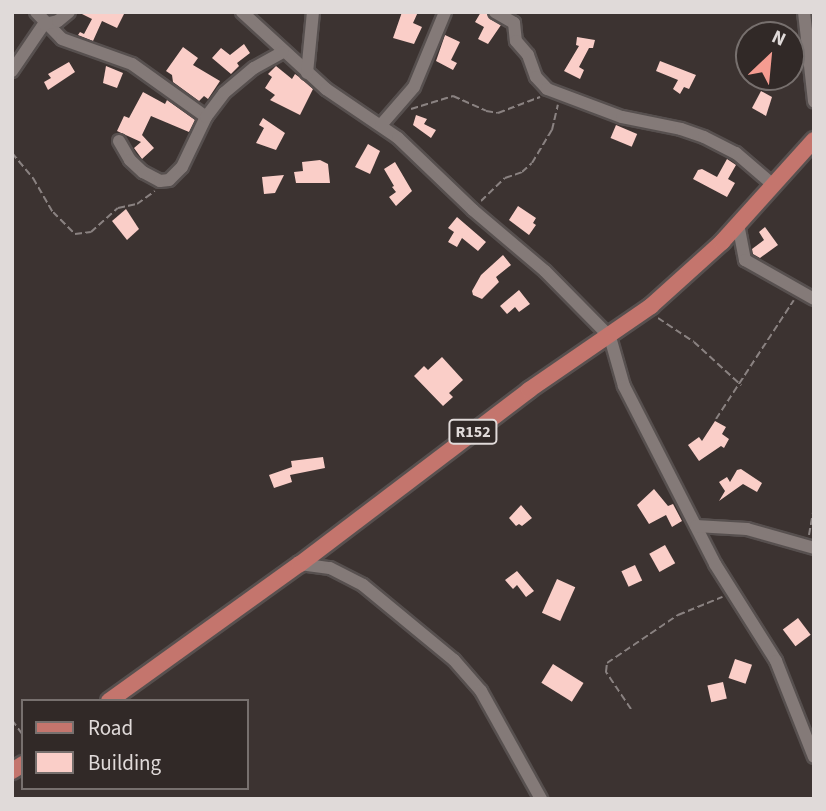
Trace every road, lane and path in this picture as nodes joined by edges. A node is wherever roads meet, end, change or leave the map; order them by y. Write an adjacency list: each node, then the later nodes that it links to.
1 (36, 12): 8 (street)
2 (69, 12): 8 (street)
3 (242, 12): 9 (street)
4 (313, 12): 11 (street)
5 (445, 12): 15 (street)
6 (495, 12): 12 (street)
7 (804, 12): 13 (street)
8 (44, 24): 10 (street); 14 (street)
9 (283, 52): 11 (street); 14 (street)
10 (12, 71)
11 (307, 73): 15 (street)
12 (563, 95): 15 (path); 20 (street); 21 (path)
13 (814, 101)
14 (206, 117): 19 (street)
15 (386, 120): 21 (street)
16 (814, 140): 20 (main road, R152)
17 (119, 141): 19 (street)
18 (12, 153): 19 (path)
19 (169, 180)
20 (772, 184): 22 (main road, R152)
21 (473, 210): 26 (street)
22 (738, 224): 23 (street); 25 (main road, R152)
23 (799, 291): 24 (street); 27 (path)
24 (814, 299)
25 (645, 310): 26 (main road, R152); 27 (path)
26 (610, 337): 30 (street); 32 (main road, R152)
27 (741, 385): 28 (path)
28 (716, 419)
29 (814, 508): 31 (path)
30 (696, 526): 31 (street); 33 (street)
31 (811, 547)
32 (300, 564): 34 (main road, R152); 37 (street)
33 (733, 592): 35 (path); 36 (street)
34 (112, 699)
35 (631, 709)
36 (814, 757)
37 (541, 799)

